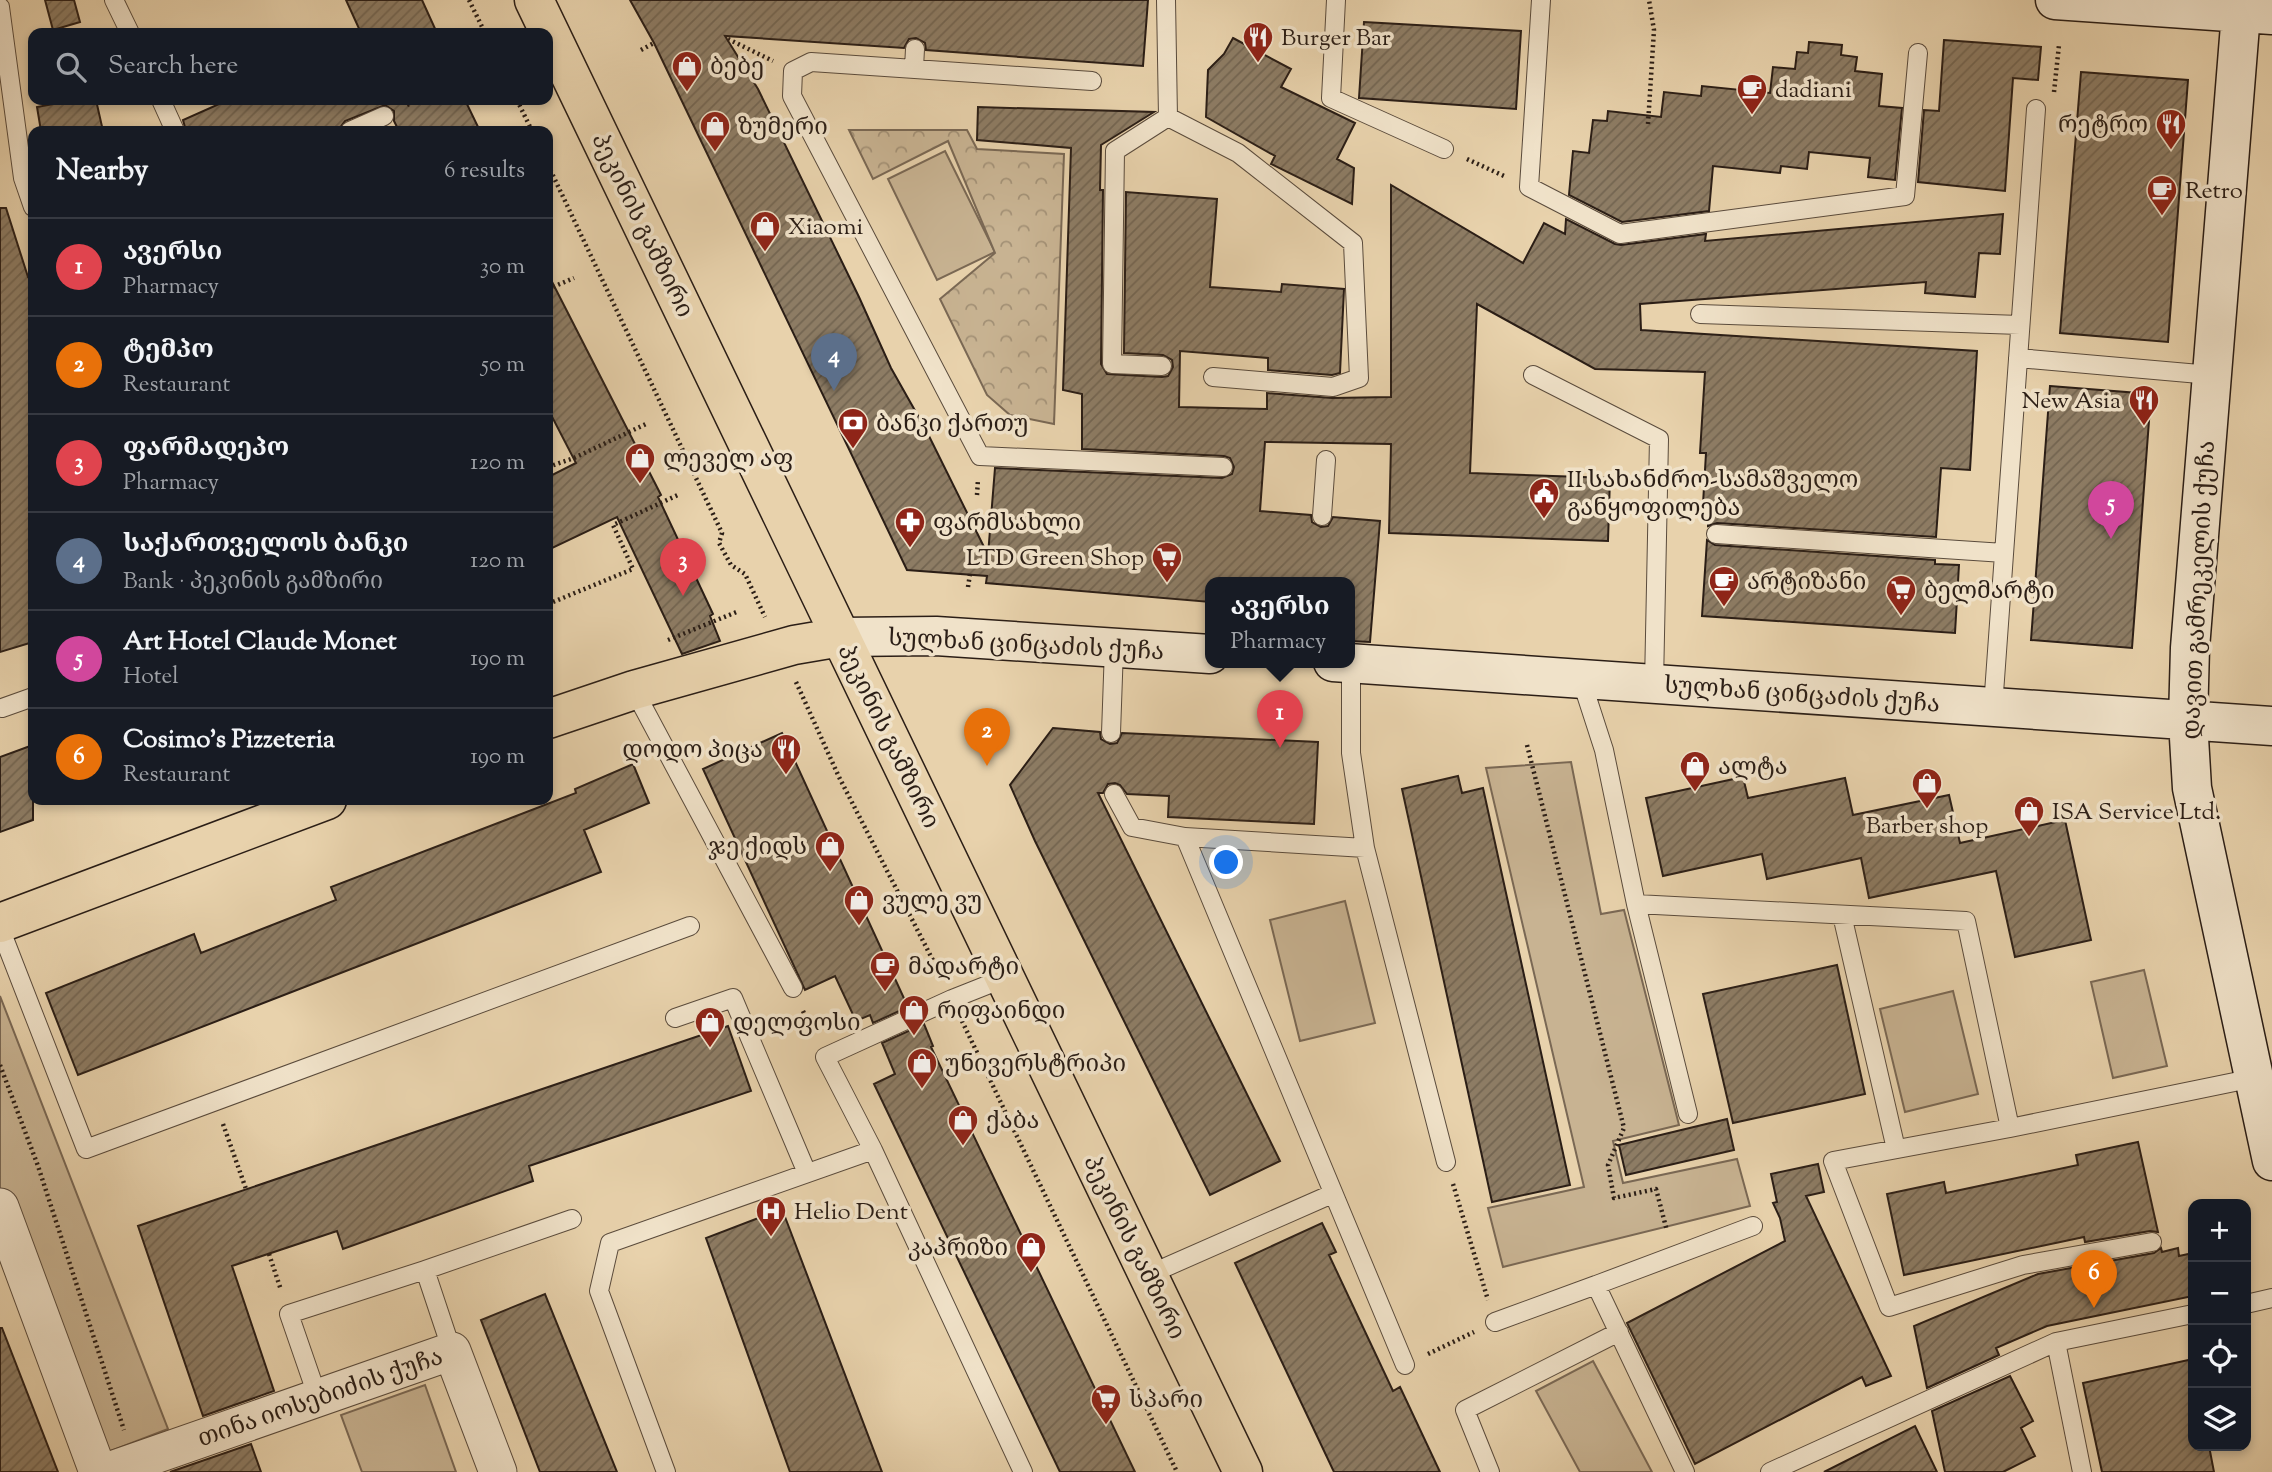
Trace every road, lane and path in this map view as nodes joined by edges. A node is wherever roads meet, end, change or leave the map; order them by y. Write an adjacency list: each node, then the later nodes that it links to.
1 (469, 0): 12 (path)
2 (534, 0): 13 (main road, პეკინის გამზირი)
3 (1166, 0): 28 (lane)
4 (1336, 0): 33 (lane)
5 (1541, 0): 35 (lane)
6 (1649, 0): 29 (path)
7 (2055, 0): 10 (street)
8 (117, 1): 11 (lane)
9 (0, 7): 36 (lane)
10 (2262, 10): 44 (street, დავით გამრეკელის ქუჩა)
11 (128, 28)
12 (483, 28)
13 (547, 28)
14 (553, 39): 58 (main road, პეკინის გამზირი)
15 (729, 39): 22 (path)
16 (654, 43): 19 (path)
17 (2059, 45): 26 (path)
18 (915, 49): 21 (lane)
19 (641, 50)
20 (1918, 53): 35 (lane)
21 (914, 68): 22 (lane); 23 (lane)
22 (793, 71): 49 (lane)
23 (1093, 81)
24 (162, 105): 30 (lane)
25 (519, 105): 32 (path)
26 (2036, 108): 40 (lane)
27 (384, 116): 31 (lane)
28 (1168, 117): 42 (lane); 45 (lane)
29 (1648, 124)
30 (173, 126)
31 (361, 126)
32 (530, 126)
33 (1444, 149): 35 (path)
34 (553, 176): 61 (path)
35 (1529, 187)
36 (28, 192)
37 (574, 278): 38 (path)
38 (553, 287)
39 (1700, 314): 40 (lane)
40 (2020, 326): 41 (lane)
41 (2018, 358): 44 (lane); 53 (lane)
42 (1162, 366)
43 (1533, 375): 66 (lane)
44 (2211, 375): 72 (street, დავით გამრეკელის ქუჩა)
45 (1213, 377)
46 (646, 424): 48 (path)
47 (1326, 460): 51 (lane)
48 (553, 465)
49 (1223, 467)
50 (680, 494): 56 (path)
51 (1322, 516)
52 (1716, 534): 53 (lane)
53 (2004, 552): 69 (lane)
54 (970, 575): 55 (path)
55 (968, 587)
56 (553, 602)
57 (739, 611): 59 (path)
58 (841, 638): 60 (street, სულხან ცინცაძის ქუჩა); 61 (main road); 85 (main road, პეკინის გამზირი)
59 (663, 642)
60 (1114, 648): 62 (street, სულხან ცინცაძის ქუჩა); 74 (lane)
61 (781, 649): 67 (main road); 87 (path)
62 (1205, 654)
63 (1355, 664): 65 (street, სულხან ცინცაძის ქუჩა)
64 (1342, 668): 79 (lane)
65 (1581, 679): 66 (street, სულხან ცინცაძის ქუჩა); 80 (lane)
66 (1654, 684): 69 (street, სულხან ცინცაძის ქუჩა)
67 (634, 690): 71 (main road); 86 (lane)
68 (28, 699): 70 (lane)
69 (1993, 707): 72 (street, სულხან ცინცაძის ქუჩა)
70 (2, 708)
71 (553, 717)
72 (2188, 721): 73 (street, სულხან ცინცაძის ქუჩა); 91 (street, დავით გამრეკელის ქუჩა)
73 (2272, 726)
74 (1111, 733)
75 (1527, 745): 107 (path)
76 (1114, 794): 78 (lane)
77 (314, 805): 82 (main road)
78 (1185, 837): 79 (lane); 101 (lane)
79 (1365, 848): 97 (lane)
80 (1636, 904): 81 (lane); 93 (lane)
81 (1842, 915): 94 (lane); 95 (lane)
82 (0, 923)
83 (690, 926): 92 (lane)
84 (0, 929): 92 (lane)
85 (1005, 978): 87 (lane); 109 (main road, პეკინის გამზირი)
86 (793, 988): 89 (path)
87 (952, 999): 89 (lane); 126 (path)
88 (675, 1018): 99 (lane)
89 (825, 1058): 96 (lane)
90 (0, 1065): 121 (path)
91 (2254, 1078): 94 (lane); 98 (street, დავით გამრეკელის ქუჩა)
92 (215, 1101): 100 (path)
93 (1688, 1114)
94 (2010, 1128): 95 (lane)
95 (1896, 1149): 105 (lane)
96 (873, 1150): 99 (lane); 125 (lane)
97 (1446, 1161): 115 (path)
98 (2272, 1161)
99 (807, 1173): 124 (lane)
100 (246, 1189)
101 (1332, 1194): 109 (lane); 119 (lane)
102 (0, 1207): 122 (street)
103 (572, 1219): 108 (lane)
104 (1753, 1226): 107 (lane)
105 (2152, 1242)
106 (269, 1254): 113 (path)
107 (1674, 1256): 110 (lane)
108 (425, 1270): 113 (lane); 118 (lane)
109 (1149, 1275): 127 (main road, პეკინის გამზირი)
110 (1597, 1285): 115 (lane); 116 (lane)
111 (2272, 1298): 112 (lane)
112 (2251, 1303)
113 (289, 1314): 120 (lane)
114 (2188, 1315): 117 (lane)
115 (1495, 1322): 119 (path)
116 (1619, 1332): 128 (lane); 129 (lane)
117 (2056, 1342): 130 (lane); 131 (lane)
118 (452, 1351): 120 (street, თინა იოსებიძის ქუჩა); 123 (street, თინა იოსებიძის ქუჩა)
119 (1405, 1365)
120 (318, 1398): 121 (street, თინა იოსებიძის ქუჩა)
121 (120, 1466)
122 (98, 1472)
123 (498, 1472)
124 (666, 1472)
125 (1023, 1472)
126 (1177, 1472)
127 (1243, 1472)
128 (1490, 1472)
129 (1685, 1472)
130 (1770, 1472)
131 (2082, 1472)

